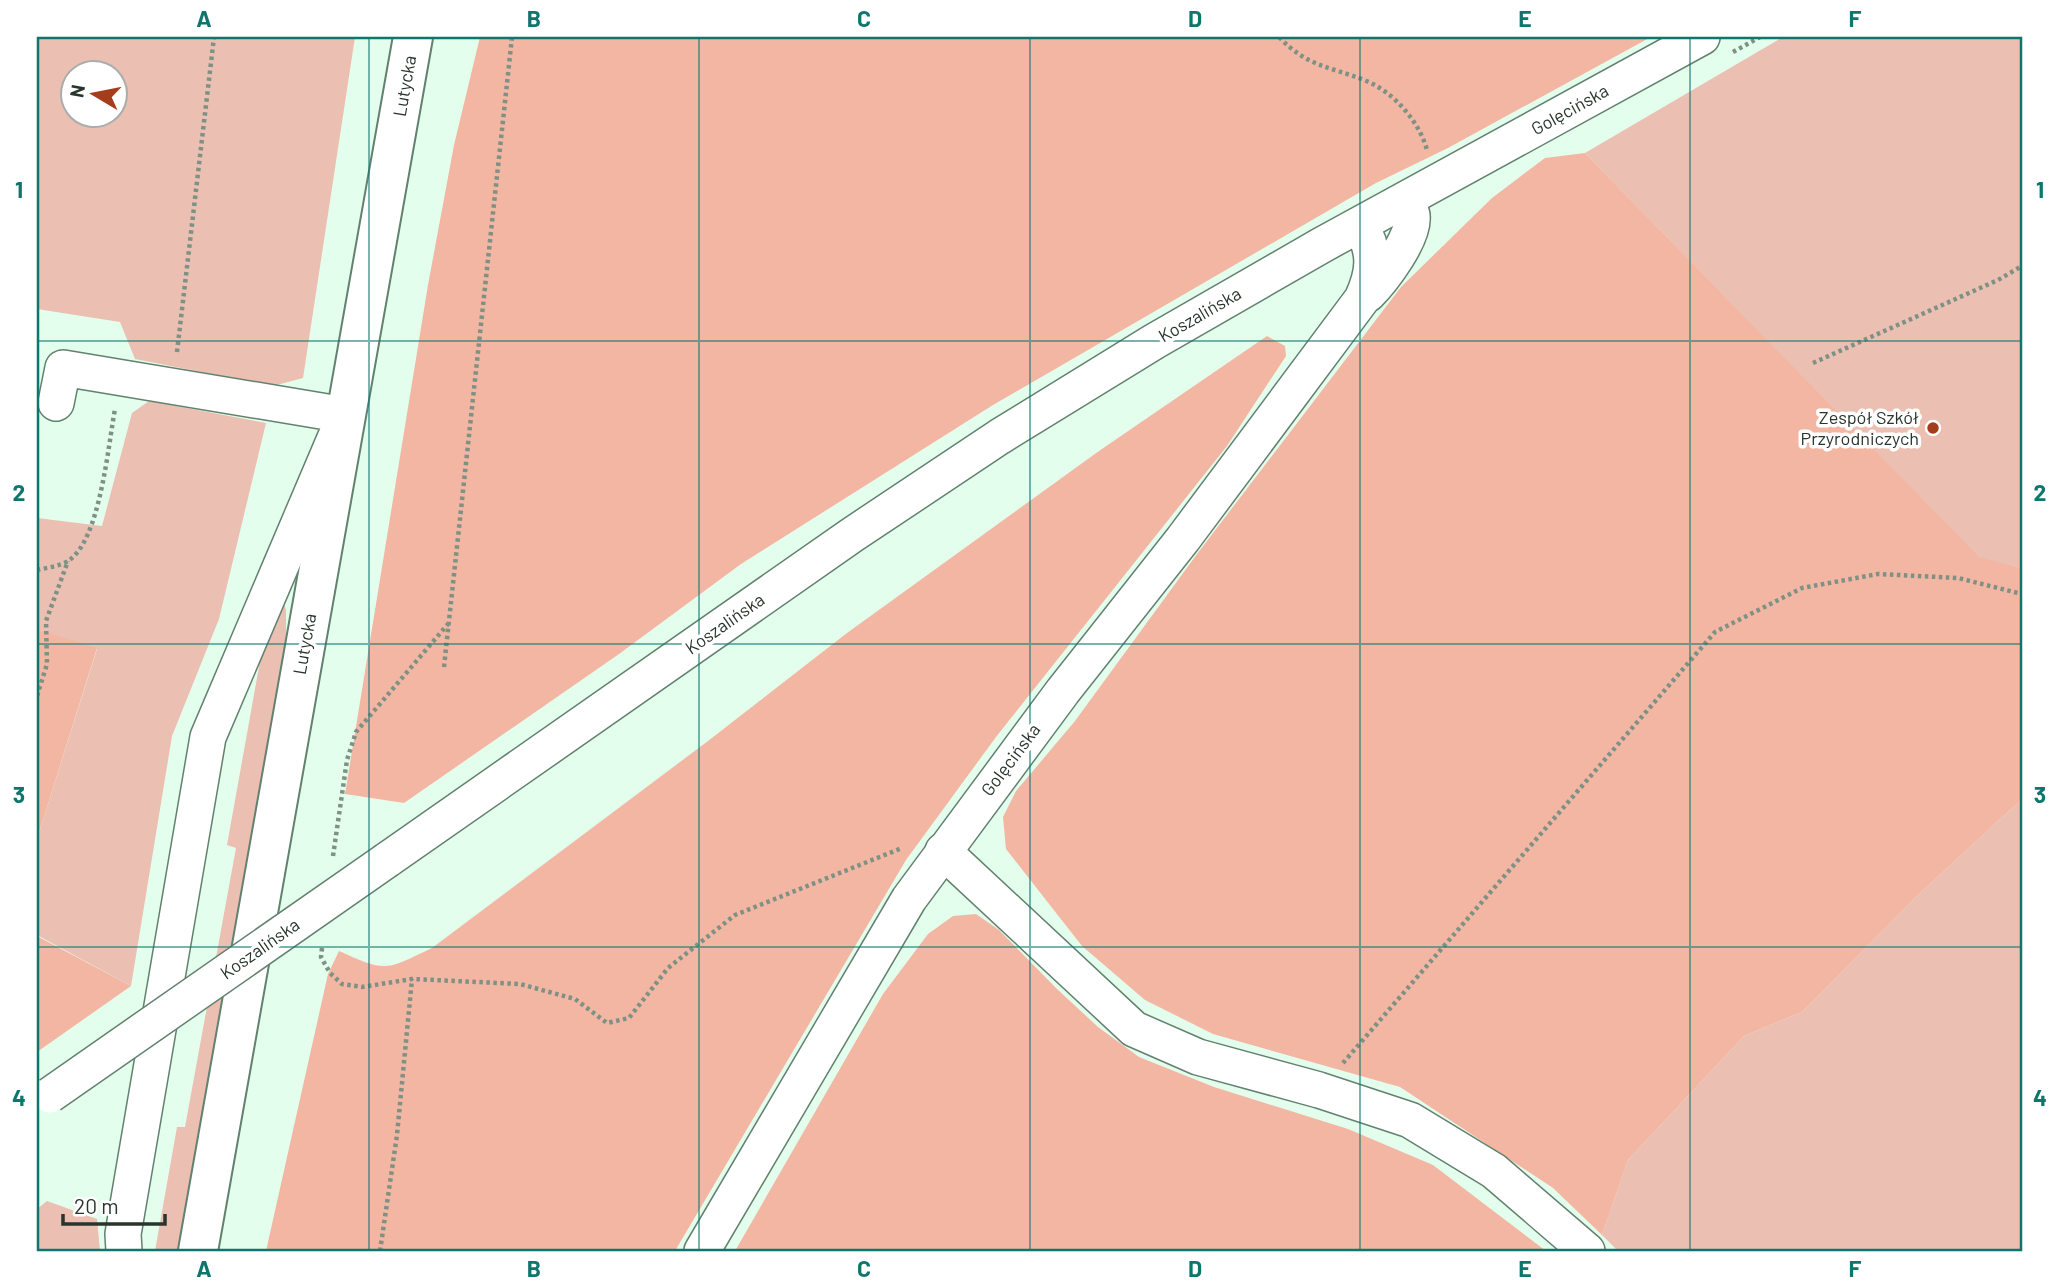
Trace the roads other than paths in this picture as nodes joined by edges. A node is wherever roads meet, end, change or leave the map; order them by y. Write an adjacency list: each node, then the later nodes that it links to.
1 (413, 37): 8 (main road, Lutycka)
2 (1702, 37): 3 (street, Golęcińska)
3 (1437, 184): 4 (street, Koszalińska)
4 (1406, 200): 5 (street, Koszalińska); 6 (street, Golęcińska)
5 (1360, 225): 6 (street, Golęcińska); 11 (street, Koszalińska, bridge)
6 (1362, 299): 10 (street, Golęcińska)
7 (56, 402): 8 (street)
8 (345, 415): 9 (street); 14 (main road, Lutycka)
9 (256, 623): 12 (street); 13 (street)
10 (943, 851): 15 (street, Golęcińska); 16 (street)
11 (43, 1100)
12 (124, 1251)
13 (142, 1251)
14 (198, 1251)
15 (702, 1251)
16 (1587, 1251)

